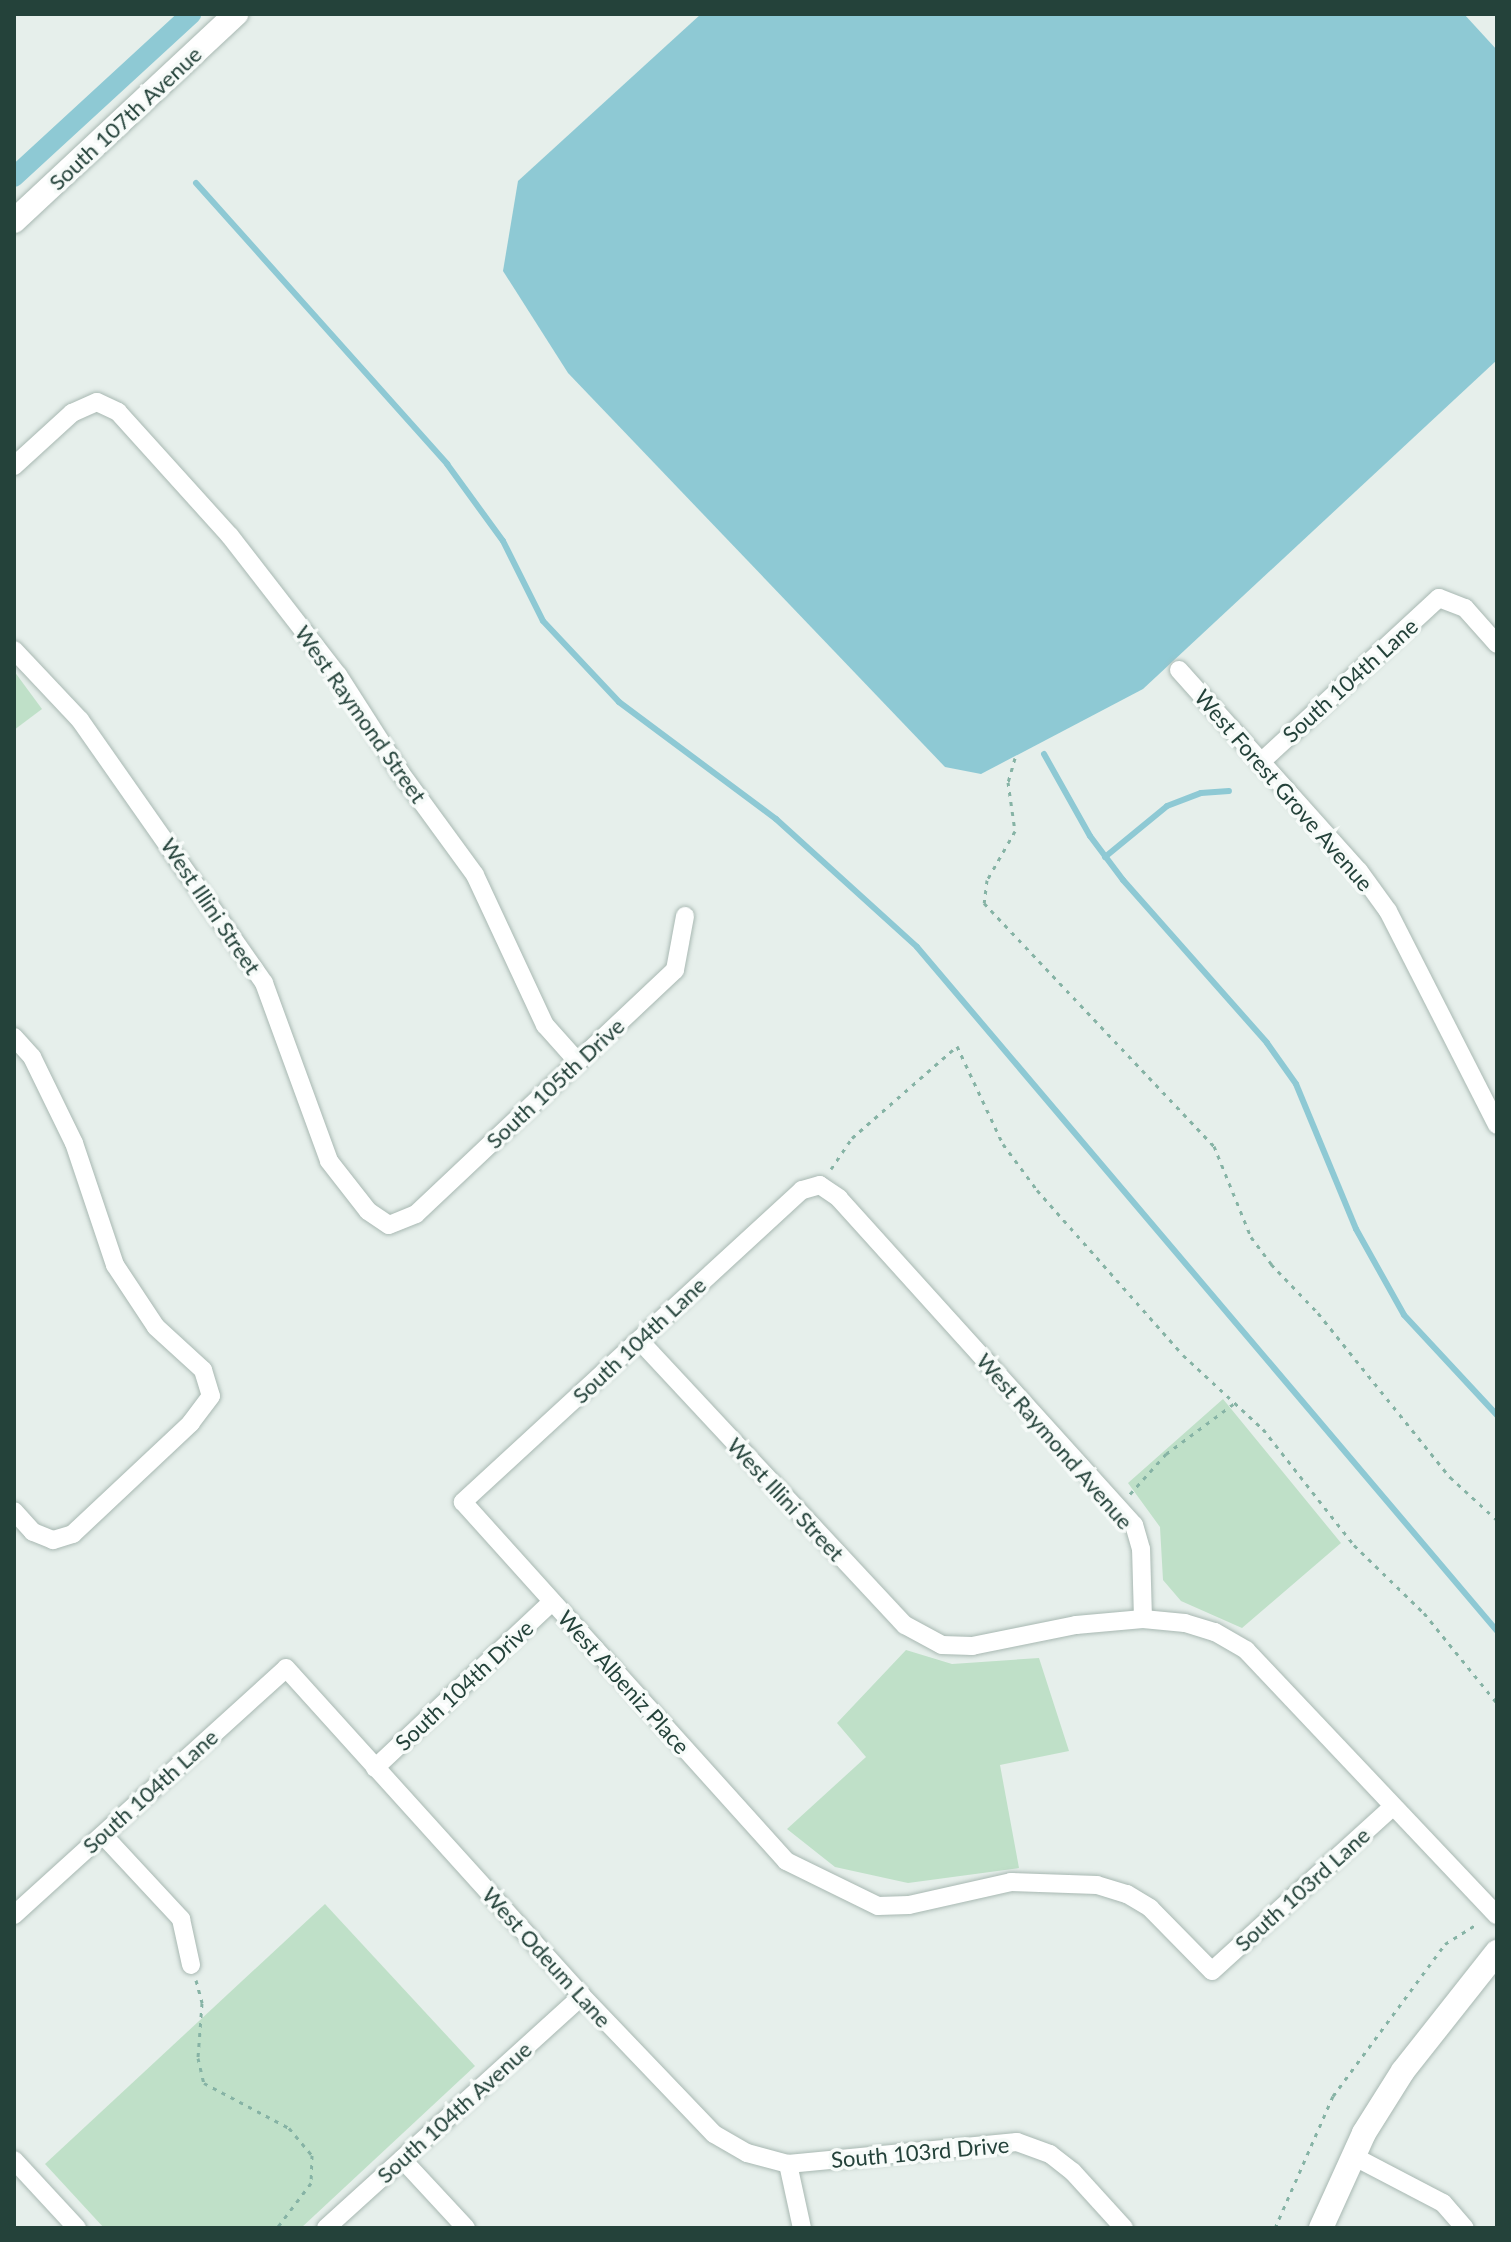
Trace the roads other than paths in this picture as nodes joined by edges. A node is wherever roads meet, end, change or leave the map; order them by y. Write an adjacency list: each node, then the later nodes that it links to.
1 (236, 14): 2 (street, South 107th Avenue)
2 (14, 221)
3 (14, 466): 10 (street, West Raymond Street)
4 (1497, 644): 7 (street, South 104th Lane)
5 (14, 650): 13 (street, West Illini Street)
6 (1179, 670): 7 (street, West Forest Grove Avenue)
7 (1261, 762): 11 (street, West Forest Grove Avenue)
8 (685, 916): 10 (street, South 105th Drive)
9 (14, 1037): 16 (street)
10 (578, 1062): 13 (street, South 105th Drive)
11 (1497, 1125)
12 (820, 1185): 14 (street, South 104th Lane); 18 (street, West Raymond Avenue)
13 (389, 1225)
14 (639, 1340): 15 (street, South 104th Lane); 18 (street, West Illini Street)
15 (463, 1502): 17 (street, West Albeniz Place)
16 (14, 1511)
17 (552, 1602): 20 (street, South 104th Drive); 23 (street, West Albeniz Place)
18 (1143, 1619): 21 (street)
19 (286, 1668): 20 (street, West Odeum Lane); 22 (street, South 104th Lane)
20 (375, 1768): 28 (street, West Odeum Lane)
21 (1392, 1807): 23 (street, South 103rd Lane); 25 (street)
22 (103, 1835): 24 (street, South 104th Lane); 27 (street)
23 (1097, 1885)
24 (14, 1915)
25 (1497, 1915)
26 (1497, 1952): 29 (street)
27 (191, 1965)
28 (582, 1996): 30 (street, South 104th Avenue); 32 (street, West Odeum Lane)
29 (1353, 2156): 33 (street); 39 (street)
30 (402, 2159): 35 (street, South 104th Avenue); 36 (street)
31 (14, 2160): 34 (street)
32 (788, 2164): 37 (street); 38 (street, South 103rd Drive)
33 (1462, 2224)
34 (77, 2228)
35 (326, 2228)
36 (466, 2228)
37 (802, 2228)
38 (1124, 2228)
39 (1321, 2228)

